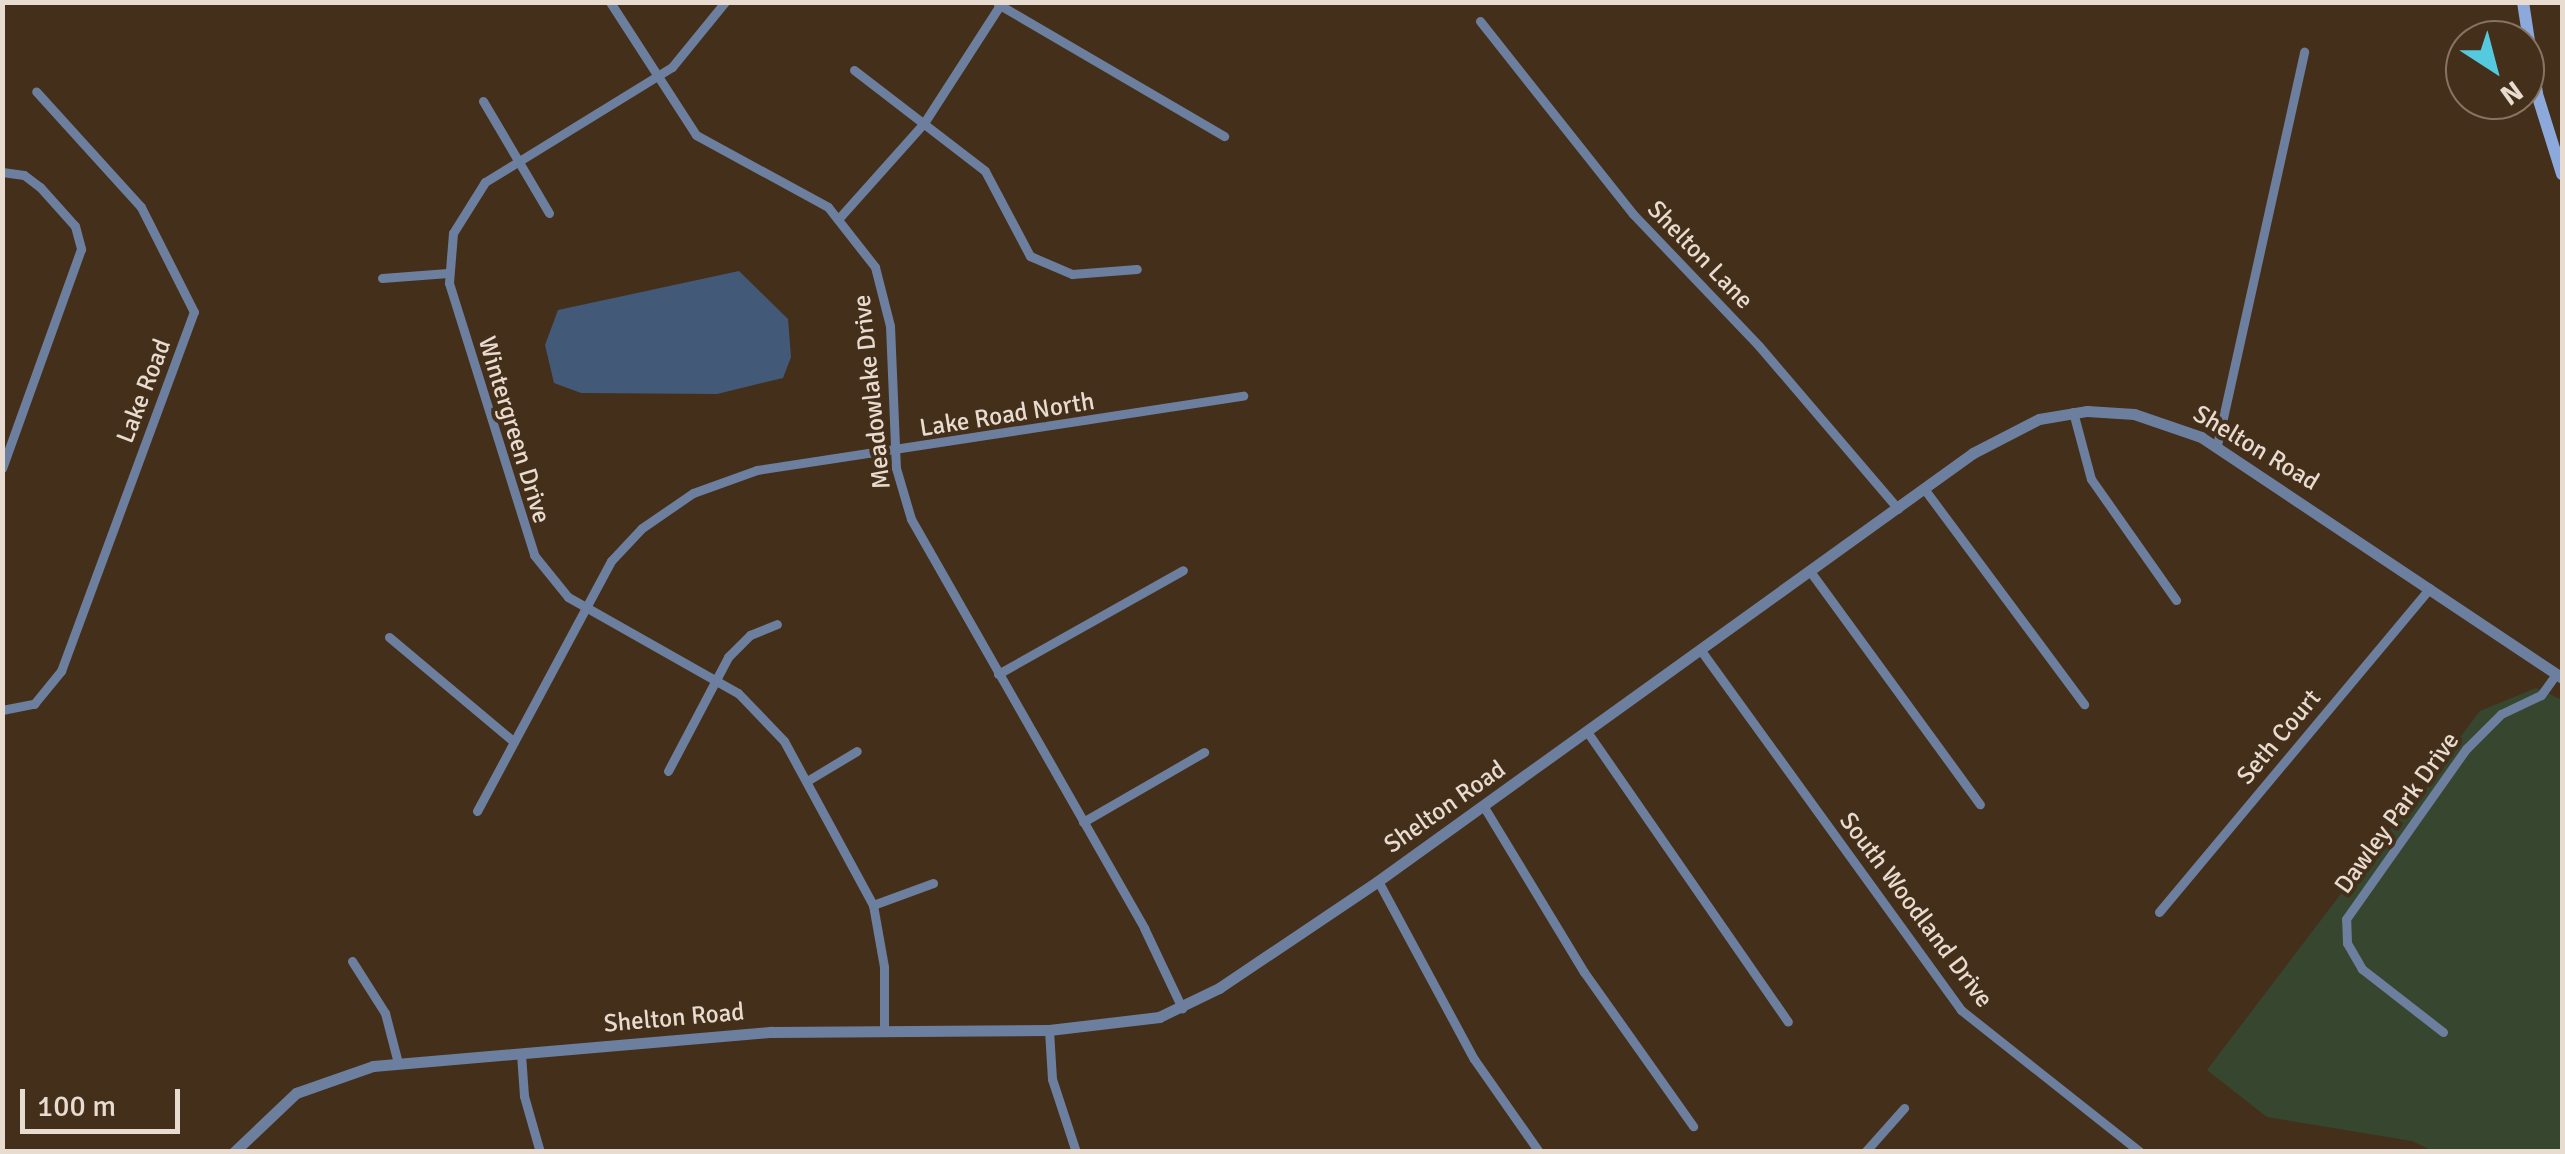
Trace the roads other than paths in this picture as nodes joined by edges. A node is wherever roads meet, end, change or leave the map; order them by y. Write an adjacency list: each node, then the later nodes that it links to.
1 (610, 2): 8 (street, Meadowlake Drive)
2 (726, 2): 8 (street, Wintergreen Drive)
3 (2523, 2): 15 (main road)
4 (1000, 4): 11 (street); 12 (street)
5 (1480, 21): 27 (street, Shelton Lane)
6 (2304, 51): 23 (street)
7 (854, 70): 11 (street)
8 (655, 80): 13 (street, Wintergreen Drive); 17 (street, Meadowlake Drive)
9 (36, 91): 40 (street, Lake Road)
10 (483, 101): 13 (street)
11 (924, 123): 17 (street); 18 (street)
12 (1224, 136)
13 (516, 159): 16 (street); 19 (street, Wintergreen Drive)
14 (2, 172): 25 (street)
15 (2562, 174)
16 (549, 213)
17 (840, 217): 24 (street, Meadowlake Drive)
18 (1137, 270)
19 (448, 273): 20 (street); 32 (street, Wintergreen Drive)
20 (382, 278)
21 (1242, 396): 24 (street, Lake Road North)
22 (2073, 412): 23 (street, Shelton Road); 26 (street, Shelton Road); 31 (street)
23 (2217, 446): 30 (street, Shelton Road)
24 (894, 454): 32 (street, Lake Road North); 36 (street, Meadowlake Drive)
25 (2, 468)
26 (1924, 490): 27 (street, Shelton Road); 39 (street)
27 (1898, 509): 29 (street, Shelton Road)
28 (1183, 570): 36 (street)
29 (1812, 574): 35 (street, Shelton Road); 47 (street)
30 (2430, 588): 37 (street, Shelton Road); 54 (street, Seth Court)
31 (2176, 600)
32 (584, 608): 38 (street, Wintergreen Drive); 42 (street, Lake Road North)
33 (777, 624): 38 (street)
34 (389, 637): 42 (street)
35 (1702, 652): 41 (street, Shelton Road); 70 (street, South Woodland Drive)
36 (998, 674): 50 (street, Meadowlake Drive)
37 (2559, 676): 60 (street, Dawley Park Drive)
38 (716, 678): 45 (street); 46 (street, Wintergreen Drive)
39 (2084, 704)
40 (2, 710)
41 (1588, 733): 48 (street, Shelton Road); 57 (street)
42 (514, 742): 49 (street, Lake Road North)
43 (856, 751): 46 (street)
44 (1204, 752): 50 (street)
45 (668, 771)
46 (807, 781): 53 (street, Wintergreen Drive)
47 (1980, 804)
48 (1484, 806): 51 (street, Shelton Road); 64 (street)
49 (477, 811)
50 (1083, 822): 56 (street, Meadowlake Drive)
51 (1378, 880): 56 (street, Shelton Road); 69 (street)
52 (933, 884): 53 (street)
53 (873, 905): 58 (street, Wintergreen Drive)
54 (2159, 912)
55 (352, 960): 62 (street)
56 (1182, 1008): 59 (street, Shelton Road)
57 (1788, 1022)
58 (884, 1029): 59 (street, Shelton Road); 61 (street, Shelton Road)
59 (1049, 1030): 68 (street)
60 (2443, 1032)
61 (521, 1054): 62 (street, Shelton Road); 67 (street)
62 (398, 1063): 66 (street, Shelton Road)
63 (1904, 1108): 65 (street)
64 (1693, 1126)
65 (1869, 1150)
66 (234, 1152)
67 (540, 1152)
68 (1076, 1152)
69 (1540, 1152)
70 (2140, 1152)

